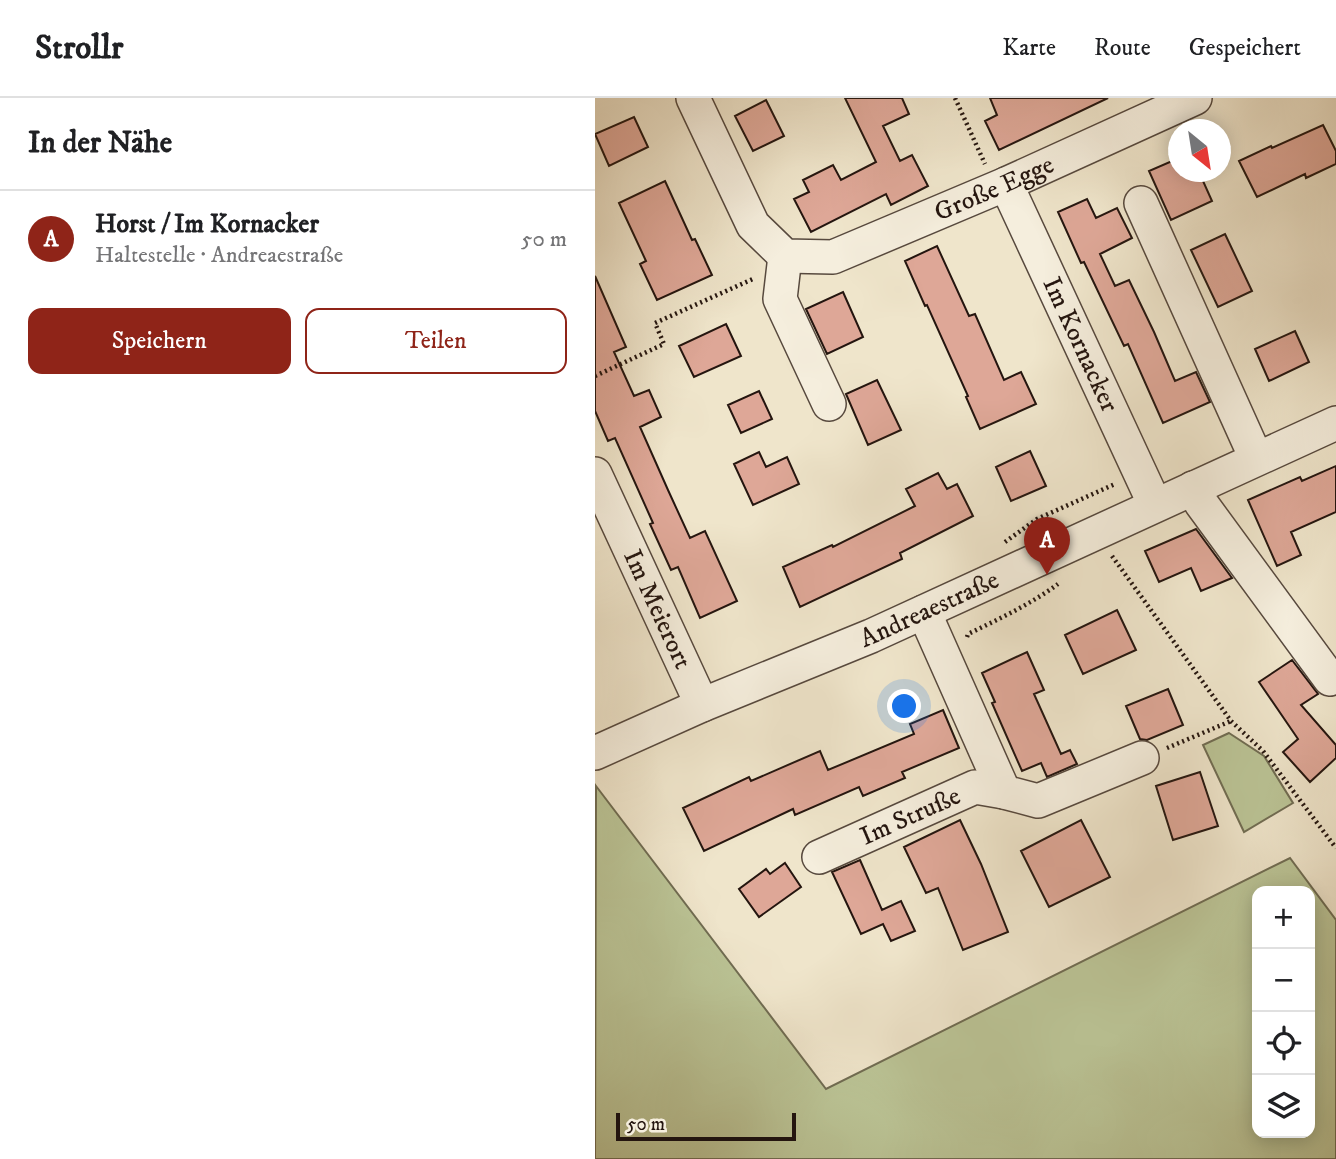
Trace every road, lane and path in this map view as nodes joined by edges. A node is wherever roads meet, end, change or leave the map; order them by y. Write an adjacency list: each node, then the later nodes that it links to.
1 (693, 98): 6 (street)
2 (955, 98): 4 (path)
3 (1195, 98): 4 (street, Große Egge)
4 (1006, 184): 6 (street, Große Egge); 13 (street, Im Kornacker)
5 (1141, 204): 10 (street)
6 (785, 256): 7 (path); 8 (street)
7 (595, 376)
8 (829, 404)
9 (1336, 423): 10 (street, Andreaestraße)
10 (1257, 458): 11 (street, Andreaestraße)
11 (1193, 488): 13 (street, Andreaestraße); 18 (street)
12 (598, 489): 19 (street, Im Meierort)
13 (1155, 505): 14 (street, Andreaestraße)
14 (1096, 533): 16 (street, Andreaestraße); 20 (path)
15 (1065, 579): 17 (path)
16 (924, 612): 17 (street); 19 (street, Andreaestraße)
17 (951, 669): 23 (street)
18 (1330, 679)
19 (702, 705): 21 (street, Andreaestraße)
20 (1231, 721): 22 (path); 24 (path)
21 (595, 753)
22 (1142, 758): 23 (street, Im Struße)
23 (1005, 792): 25 (street, Im Struße)
24 (1336, 848)
25 (819, 857)

